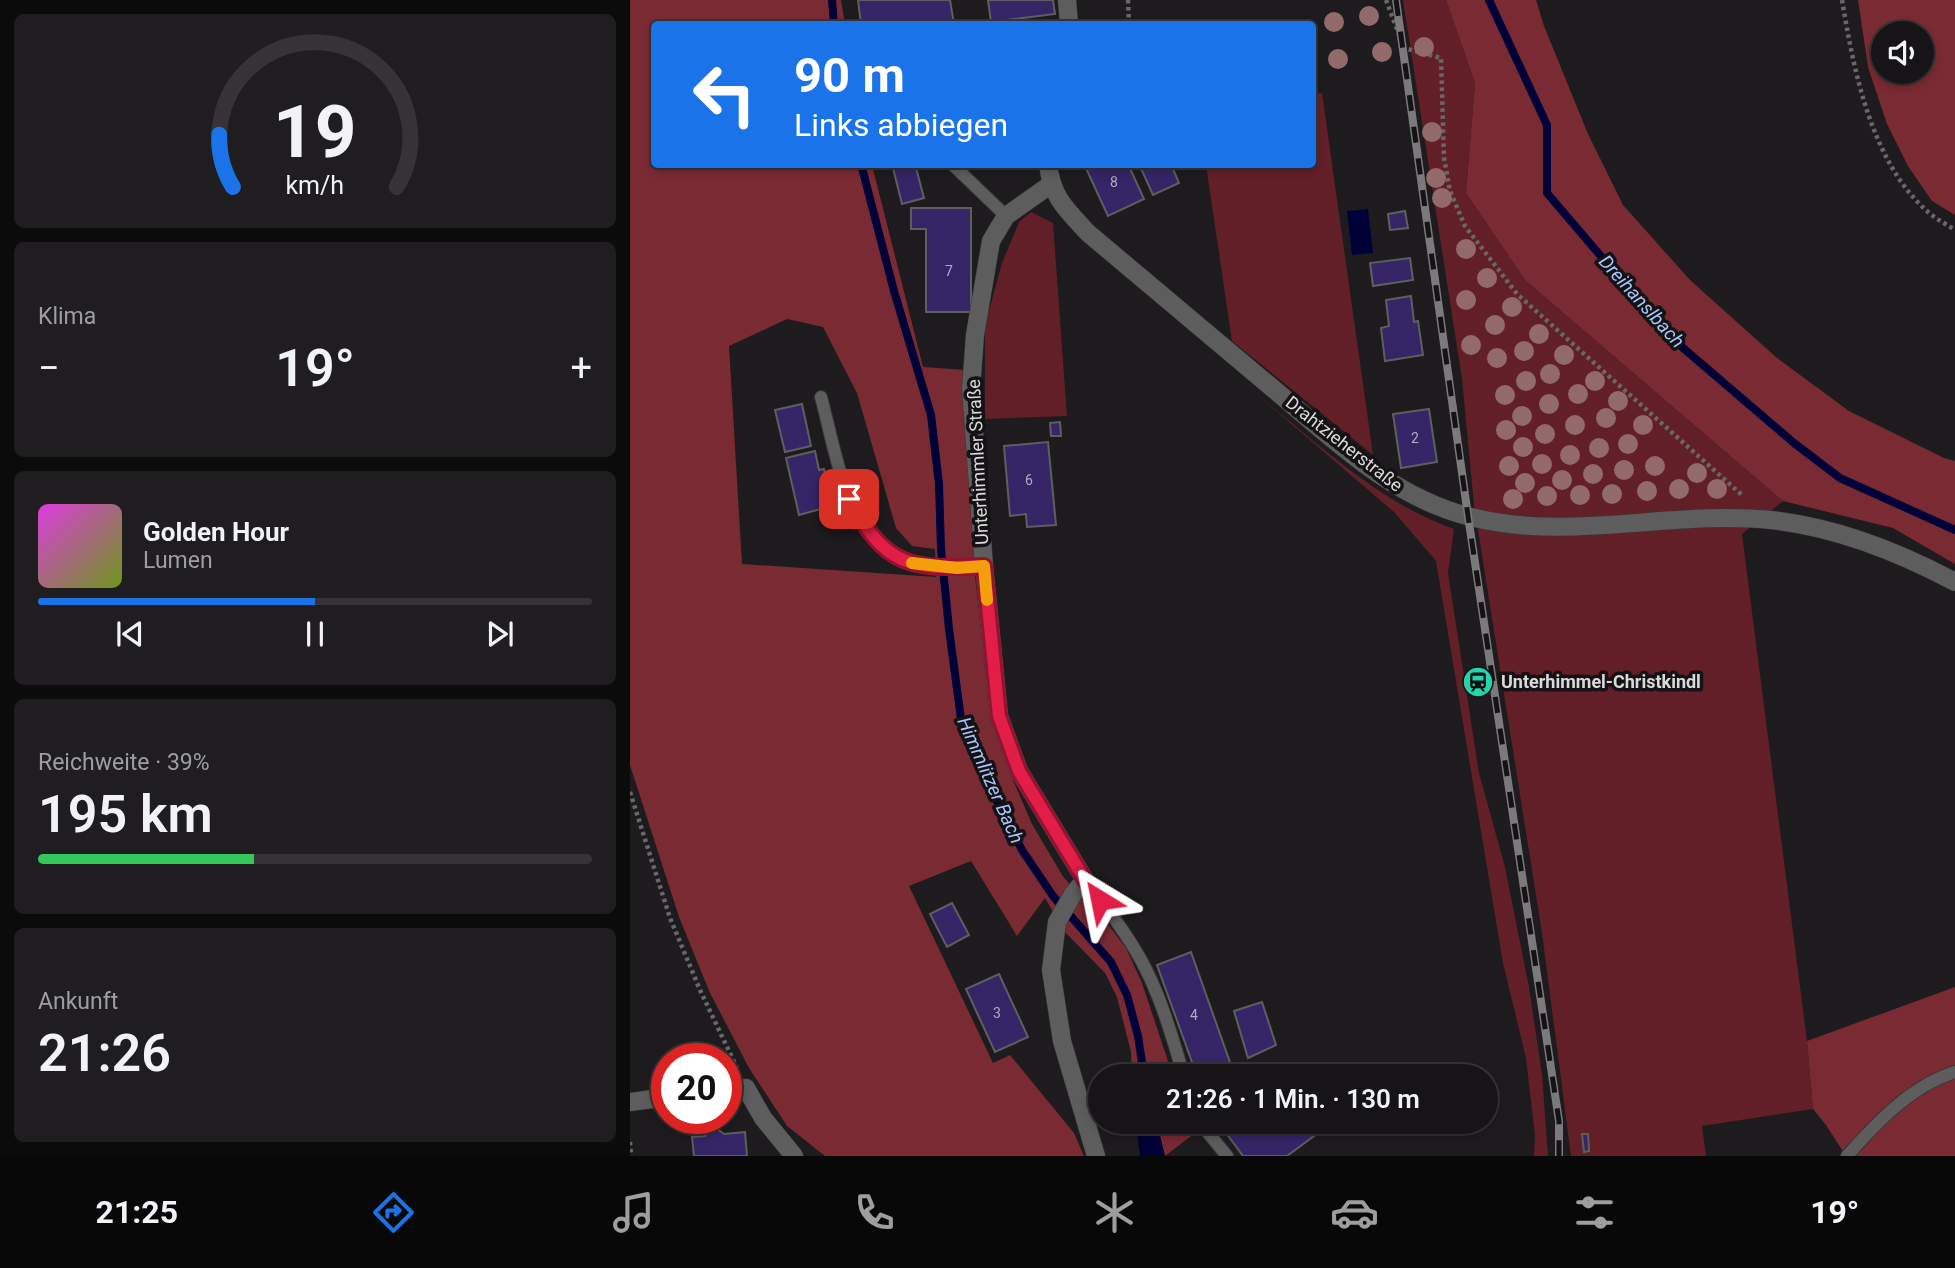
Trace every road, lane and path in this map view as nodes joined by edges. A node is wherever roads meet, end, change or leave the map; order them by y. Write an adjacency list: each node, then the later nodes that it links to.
1 (1068, 0): 5 (street)
2 (1128, 0): 6 (path)
3 (1842, 0): 11 (path)
4 (1387, 2): 13 (path)
5 (1069, 21)
6 (1129, 21)
7 (955, 168): 10 (lane)
8 (1049, 168): 9 (street)
9 (1051, 186): 10 (street, Unterhimmler Straße); 13 (street, Drahtzieherstraße)
10 (1006, 216): 14 (street, Unterhimmler Straße)
11 (1955, 230)
12 (821, 397): 14 (lane)
13 (1770, 520): 15 (street, Drahtzieherstraße)
14 (984, 566): 17 (street, Unterhimmler Straße)
15 (1955, 582)
16 (630, 792): 21 (path)
17 (1085, 880): 18 (lane, Unterhimmler Straße); 28 (street)
18 (1180, 1064)
19 (1955, 1072): 30 (lane)
20 (742, 1088): 21 (street)
21 (746, 1088): 27 (street)
22 (651, 1099): 23 (street)
23 (630, 1102)
24 (1211, 1134): 29 (lane)
25 (630, 1142): 26 (path)
26 (631, 1156)
27 (794, 1156)
28 (1096, 1156)
29 (1227, 1156)
30 (1847, 1156)

